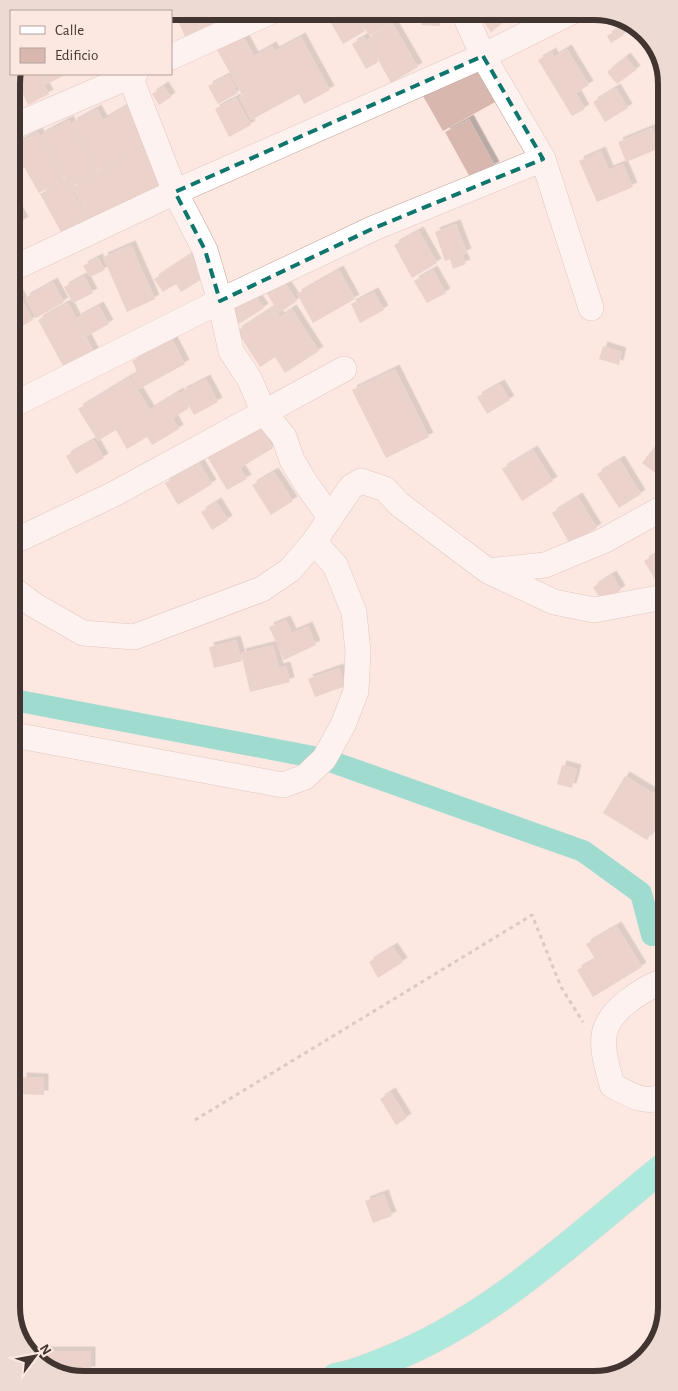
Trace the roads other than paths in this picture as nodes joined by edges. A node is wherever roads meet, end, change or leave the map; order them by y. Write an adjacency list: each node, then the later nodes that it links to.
1 (252, 20): 5 (street)
2 (467, 20): 4 (street)
3 (555, 20): 4 (street)
4 (483, 56): 9 (street); 10 (street)
5 (172, 57)
6 (129, 75): 8 (street)
7 (131, 75): 10 (street)
8 (20, 123)
9 (543, 158): 12 (street); 13 (street)
10 (175, 192): 11 (street); 12 (street)
11 (20, 265)
12 (220, 301): 15 (street); 16 (street)
13 (591, 308)
14 (344, 369): 16 (street)
15 (20, 401)
16 (262, 411): 18 (street); 19 (street)
17 (658, 511): 21 (street)
18 (330, 517): 20 (street); 21 (street)
19 (20, 539)
20 (314, 542): 22 (street); 24 (street)
21 (488, 571): 23 (street)
22 (20, 594)
23 (658, 598)
24 (20, 736)
25 (658, 984): 26 (street)
26 (658, 1097)
27 (658, 1172): 28 (highway)
28 (361, 1371)

